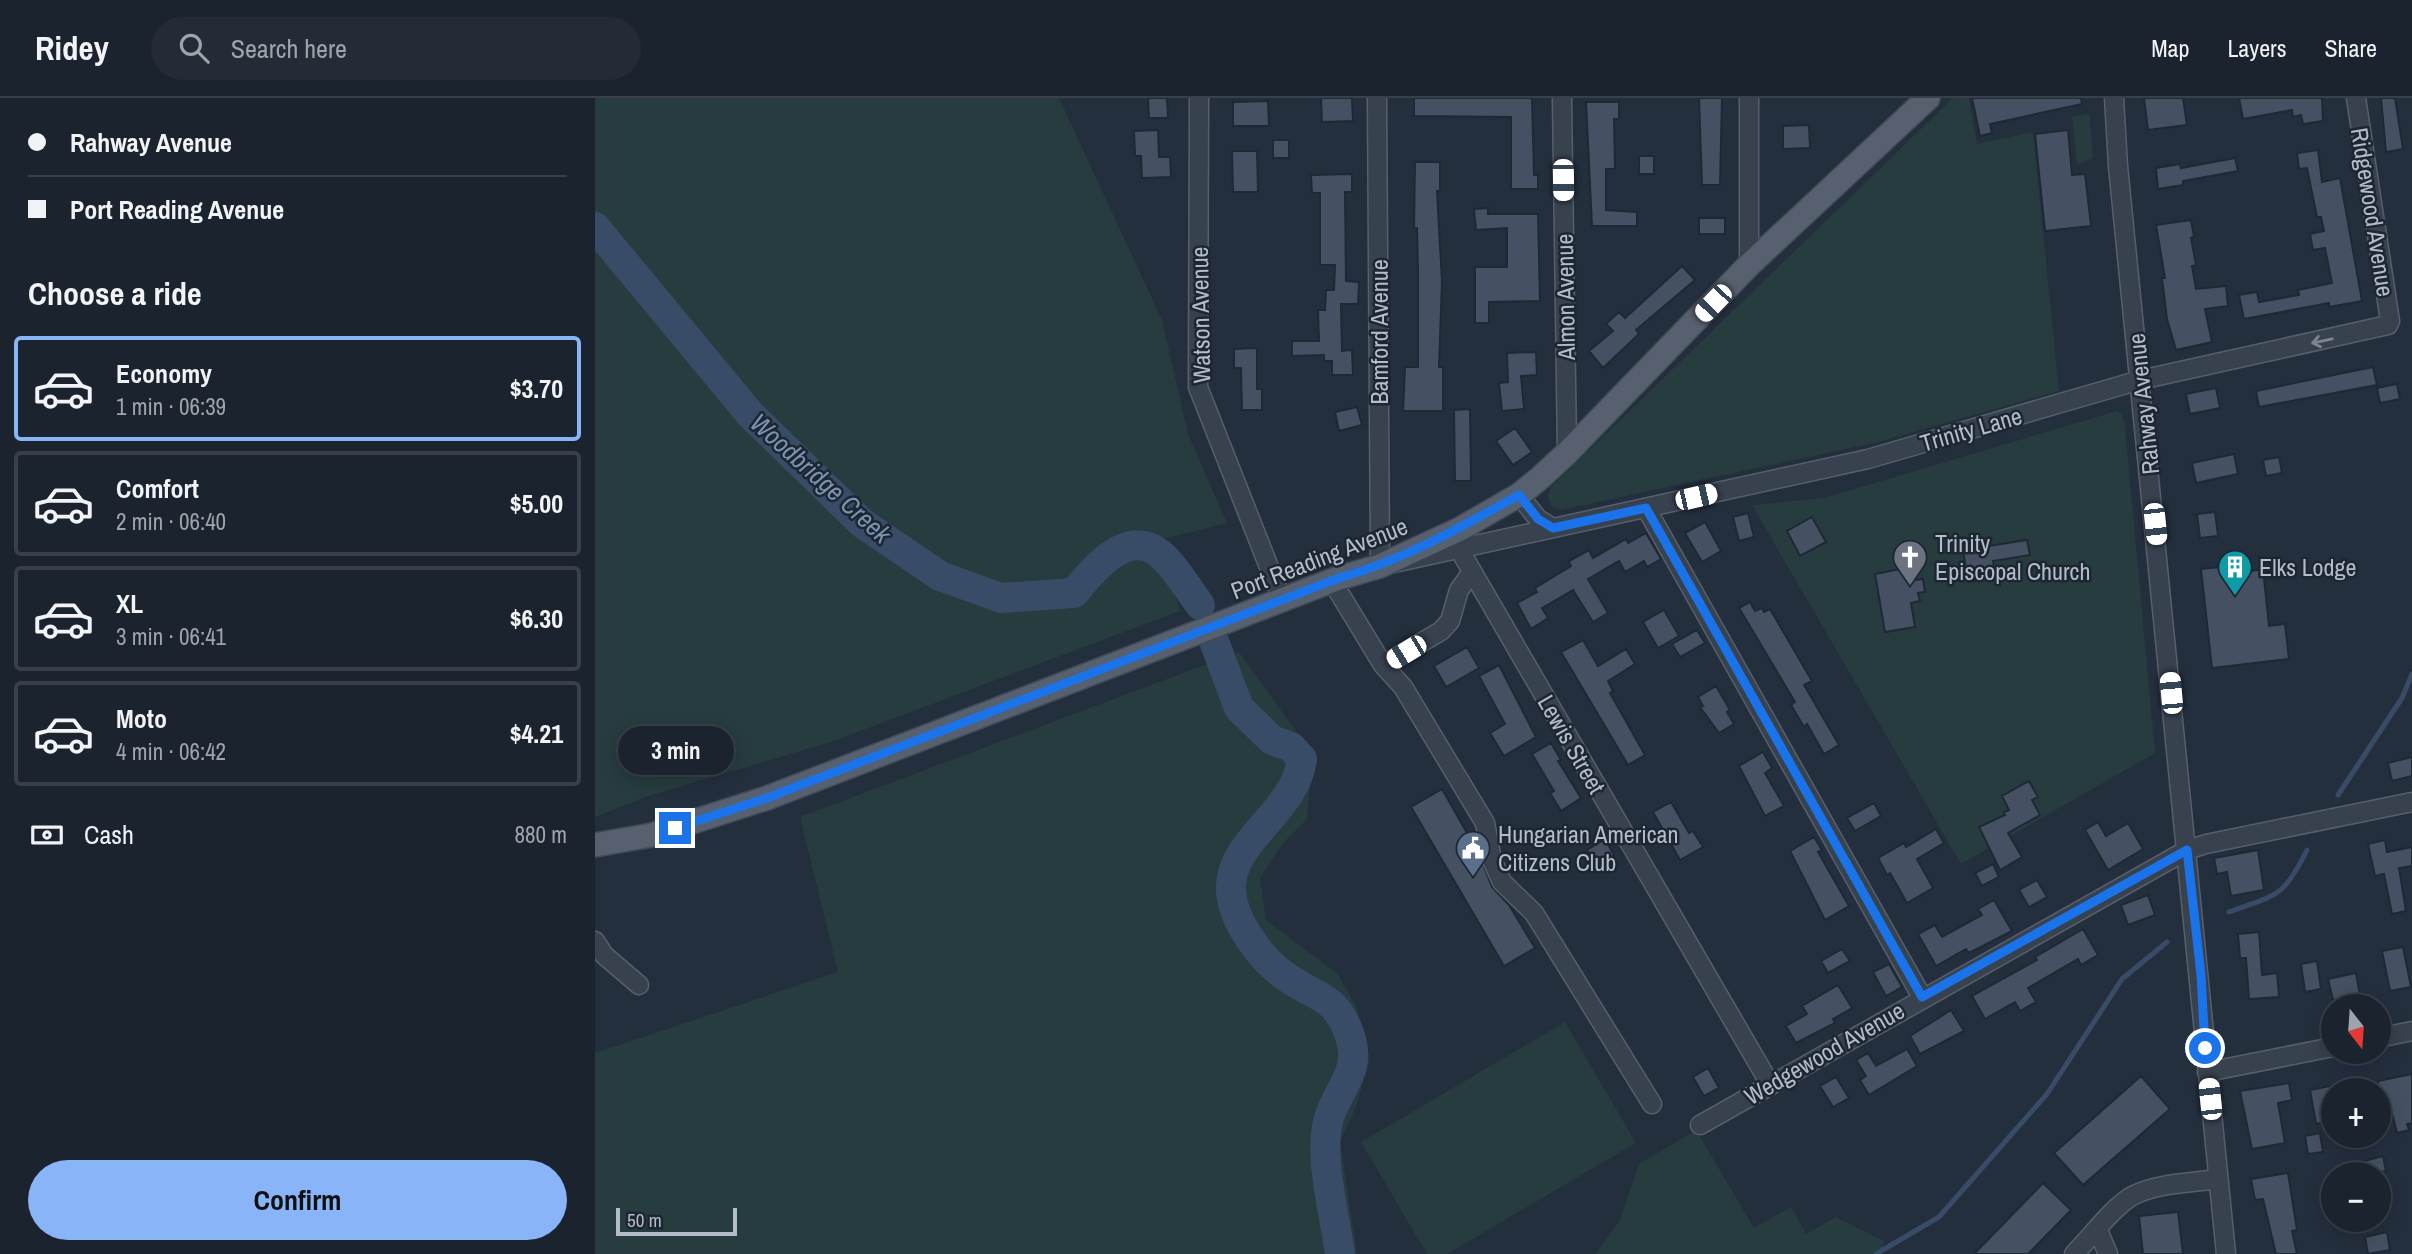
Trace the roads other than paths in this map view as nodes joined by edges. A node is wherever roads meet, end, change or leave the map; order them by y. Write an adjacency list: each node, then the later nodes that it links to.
1 (1199, 98): 19 (street, Watson Avenue)
2 (1377, 98): 16 (street, Bamford Avenue)
3 (1562, 98): 11 (street, Almon Avenue)
4 (1749, 98): 8 (street)
5 (1927, 98): 8 (main road, Port Reading Avenue)
6 (2114, 98): 10 (street, Rahway Avenue)
7 (2355, 98): 9 (street, Ridgewood Avenue)
8 (1749, 265): 11 (main road, Port Reading Avenue)
9 (2388, 326): 10 (street, Trinity Lane, one-way to 10)
10 (2140, 380): 13 (street, Trinity Lane); 23 (street, Rahway Avenue)
11 (1567, 453): 12 (main road, Port Reading Avenue)
12 (1519, 495): 14 (street); 16 (main road, Port Reading Avenue)
13 (1646, 508): 14 (street, Trinity Lane); 26 (street)
14 (1553, 528): 15 (street, Trinity Lane)
15 (1459, 549): 16 (street, Trinity Lane); 17 (street, Lewis Street)
16 (1380, 566): 18 (main road, Port Reading Avenue)
17 (1472, 572): 20 (street); 31 (street, Lewis Street)
18 (1332, 581): 19 (main road, Port Reading Avenue); 20 (street)
19 (1282, 600): 22 (main road, Port Reading Avenue)
20 (1383, 666): 32 (street)
21 (2412, 802): 23 (street, Wedgewood Avenue)
22 (595, 845)
23 (2187, 850): 26 (street, Wedgewood Avenue); 30 (street, Rahway Avenue)
24 (595, 942): 25 (street)
25 (639, 985)
26 (1922, 997): 31 (street, Wedgewood Avenue)
27 (2412, 1031): 28 (street)
28 (2391, 1035)
29 (2321, 1049): 30 (street)
30 (2207, 1072): 34 (street, Rahway Avenue)
31 (1770, 1084): 33 (street, Wedgewood Avenue)
32 (1652, 1104)
33 (1700, 1125)
34 (2218, 1179): 35 (street); 38 (street, Rahway Avenue)
35 (2098, 1230): 36 (street); 37 (street)
36 (2074, 1254)
37 (2108, 1254)
38 (2227, 1254)

